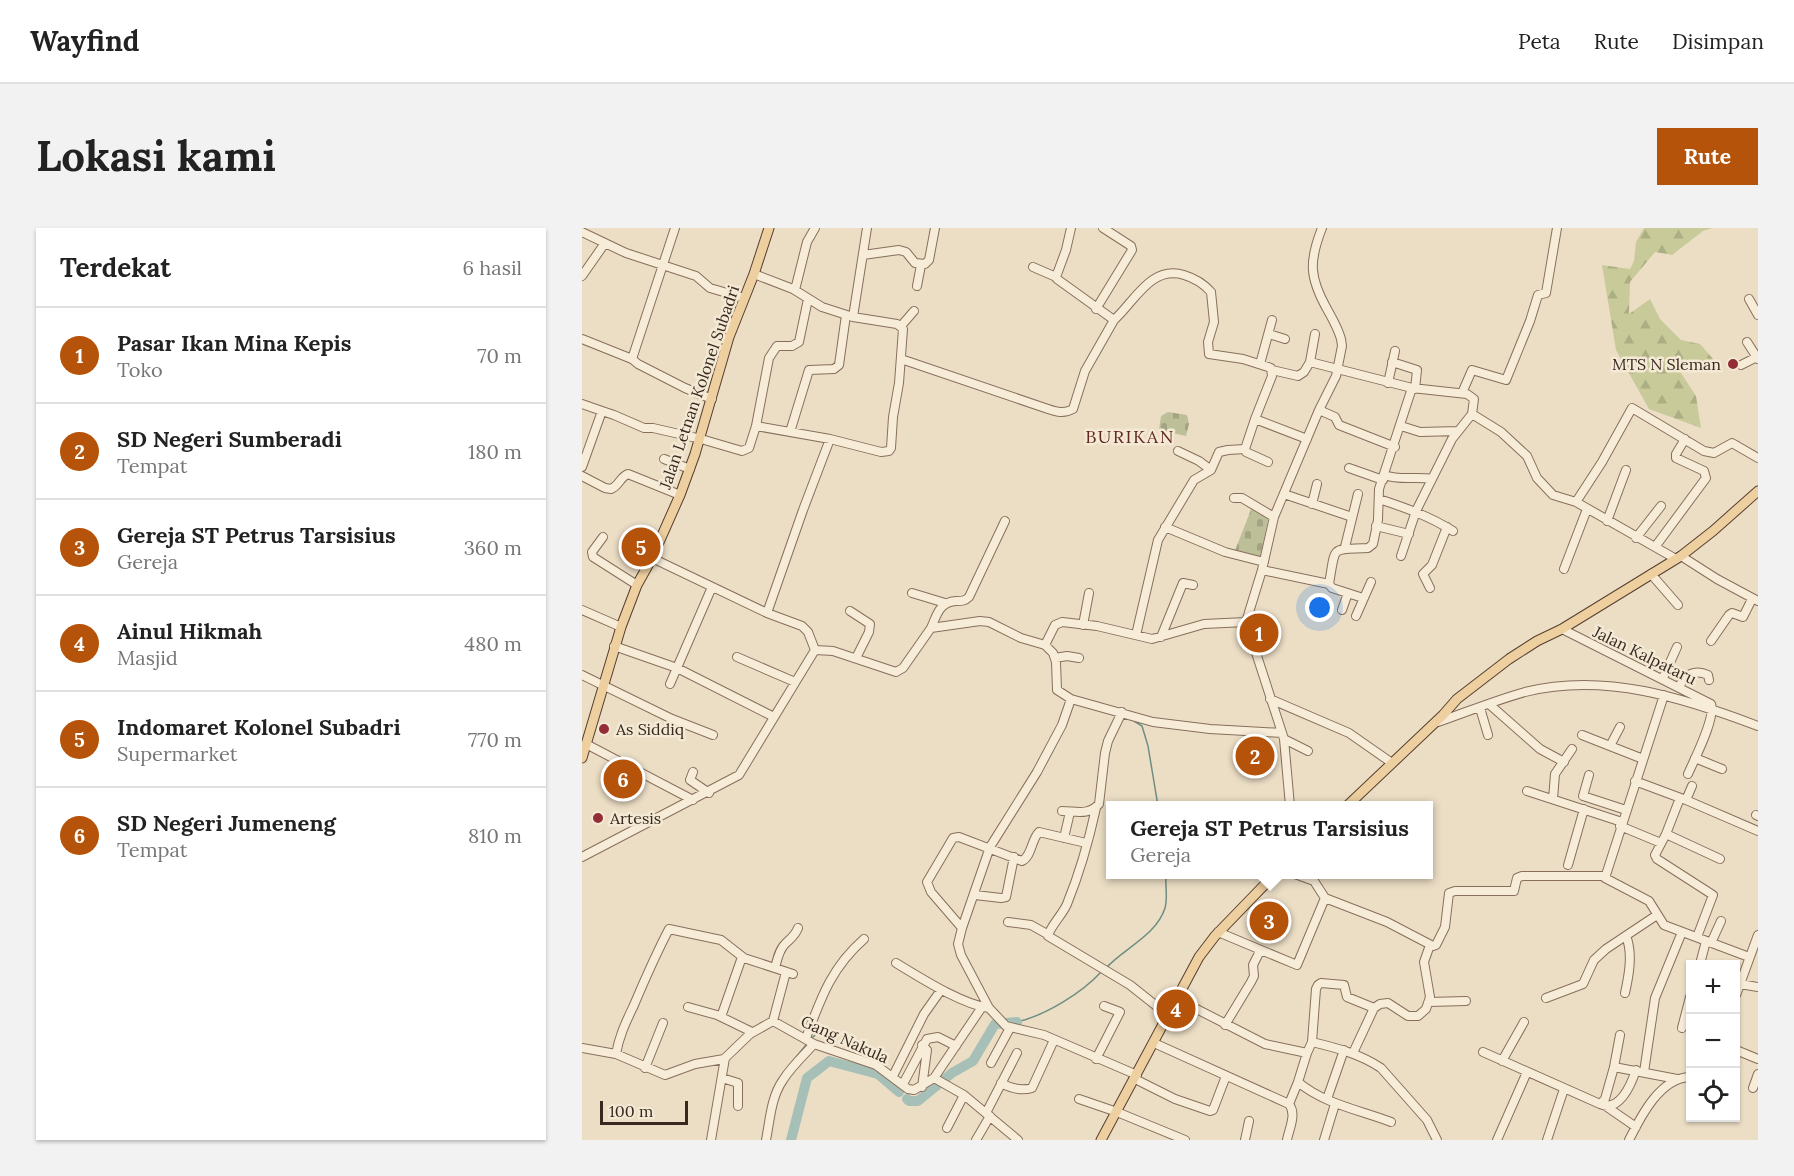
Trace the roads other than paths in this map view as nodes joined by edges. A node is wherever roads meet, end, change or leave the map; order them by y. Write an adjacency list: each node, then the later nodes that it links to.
1 (675, 228): 14 (street)
2 (769, 228): 16 (main road, Jalan Letnan Kolonel Subadri)
3 (815, 228): 20 (street)
4 (867, 228): 12 (street)
5 (935, 228): 13 (street)
6 (1071, 228): 18 (street)
7 (1103, 228): 24 (street)
8 (1322, 228): 45 (street)
9 (1557, 228): 48 (street)
10 (582, 232): 11 (street)
11 (605, 243): 14 (street); 17 (street)
12 (863, 255): 13 (street); 27 (street)
13 (921, 264): 19 (street)
14 (663, 266): 21 (street); 38 (street)
15 (1033, 267): 18 (street)
16 (754, 274): 20 (street); 21 (main road, Jalan Letnan Kolonel Subadri)
17 (582, 276)
18 (1056, 278): 24 (street)
19 (917, 286)
20 (795, 290): 22 (street)
21 (744, 298): 49 (main road, Jalan Letnan Kolonel Subadri)
22 (808, 299): 27 (street); 55 (street)
23 (1749, 299): 26 (street)
24 (1096, 309): 28 (street)
25 (914, 310): 30 (street)
26 (1758, 315)
27 (850, 316): 30 (street); 58 (street)
28 (1114, 320): 39 (street); 42 (street)
29 (1272, 321): 31 (street)
30 (901, 326): 39 (street)
31 (1269, 334): 34 (street); 42 (street)
32 (1315, 334): 40 (street)
33 (582, 339): 38 (street)
34 (1285, 339)
35 (1747, 342): 37 (street)
36 (1395, 351): 41 (street)
37 (1757, 358): 43 (street)
38 (632, 359): 49 (street)
39 (901, 359): 60 (street)
40 (1310, 362): 44 (street); 45 (street)
41 (1392, 362): 46 (street); 47 (street)
42 (1260, 364): 44 (street)
43 (1741, 365)
44 (1272, 370): 54 (street)
45 (1337, 370): 46 (street); 51 (street)
46 (1388, 383): 47 (street)
47 (1414, 389): 48 (street); 56 (street)
48 (1462, 393): 53 (street)
49 (711, 399): 59 (main road, Jalan Letnan Kolonel Subadri)
50 (582, 404): 52 (street)
51 (1319, 410): 61 (street); 63 (street)
52 (602, 411): 59 (street); 69 (street)
53 (1472, 414): 57 (street); 84 (street)
54 (1255, 418): 61 (street); 64 (street)
55 (756, 426): 58 (street); 59 (street)
56 (1401, 426): 57 (street); 63 (street)
57 (1458, 431): 76 (street)
58 (790, 432): 60 (street)
59 (701, 439): 71 (main road, Jalan Letnan Kolonel Subadri)
60 (830, 439): 122 (street)
61 (1308, 439): 79 (street)
62 (1685, 439): 66 (street); 84 (street); 99 (street)
63 (1395, 447): 75 (street)
64 (1245, 448): 68 (street); 72 (street)
65 (1178, 451): 72 (street)
66 (1758, 458)
67 (664, 459): 71 (street)
68 (1268, 462)
69 (582, 467)
70 (1349, 468): 75 (street)
71 (690, 469): 81 (main road, Jalan Letnan Kolonel Subadri)
72 (1211, 470): 94 (street)
73 (1626, 470): 92 (street)
74 (582, 476): 81 (street)
75 (1383, 478): 76 (street); 83 (street)
76 (1432, 479): 88 (street)
77 (1317, 484): 85 (street)
78 (1758, 491): 101 (main road)
79 (1284, 494): 85 (street); 89 (street)
80 (1358, 494): 90 (street)
81 (680, 495): 102 (main road, Jalan Letnan Kolonel Subadri)
82 (1234, 498): 89 (street)
83 (1379, 499): 88 (street); 93 (street)
84 (1576, 502): 87 (street)
85 (1312, 504): 90 (street)
86 (1661, 506): 97 (street)
87 (1587, 509): 92 (street); 104 (street)
88 (1416, 511): 95 (street); 111 (street)
89 (1274, 517): 103 (street)
90 (1352, 517): 98 (street)
91 (1005, 521): 117 (street)
92 (1607, 521): 97 (street)
93 (1376, 526): 95 (street); 98 (street)
94 (1165, 527): 103 (street); 129 (street)
95 (1409, 534): 100 (street)
96 (603, 537): 108 (street)
97 (1636, 538): 99 (street)
98 (1345, 547): 107 (street)
99 (1655, 547): 101 (street)
100 (1401, 556)
101 (1678, 557): 105 (main road); 116 (street)
102 (652, 558): 108 (main road, Jalan Letnan Kolonel Subadri); 110 (street)
103 (1263, 566): 107 (street); 124 (street)
104 (1564, 569)
105 (1651, 574): 118 (street); 128 (main road)
106 (1371, 582): 115 (street)
107 (1329, 584): 114 (street)
108 (637, 585): 126 (main road, Jalan Letnan Kolonel Subadri)
109 (1193, 585): 130 (street)
110 (712, 587): 122 (street); 140 (street)
111 (1430, 588)
112 (912, 593): 117 (street)
113 (1089, 593): 125 (street)
114 (1348, 593): 115 (street); 120 (street)
115 (1363, 598): 123 (street)
116 (1755, 600): 131 (street)
117 (945, 603): 127 (street)
118 (1678, 605)
119 (582, 610): 126 (street)
120 (1342, 610)
121 (850, 611): 137 (street)
122 (767, 613): 135 (street)
123 (1356, 616)
124 (1246, 622): 130 (street); 149 (street)
125 (1083, 625): 129 (street); 132 (street)
126 (621, 627): 133 (main road, Jalan Letnan Kolonel Subadri)
127 (931, 628): 132 (street); 137 (street)
128 (1562, 629): 144 (street, Jalan Kalpataru); 155 (main road)
129 (1136, 635): 130 (street)
130 (1161, 637)
131 (1711, 642)
132 (1045, 645): 138 (street)
133 (614, 646): 140 (street); 146 (main road, Jalan Letnan Kolonel Subadri)
134 (1677, 647): 144 (street)
135 (815, 650): 137 (street); 143 (street)
136 (737, 657): 143 (street)
137 (856, 658)
138 (1055, 658): 139 (street); 148 (street)
139 (1079, 658)
140 (676, 668): 145 (street); 154 (street)
141 (582, 675): 146 (street)
142 (1709, 680): 144 (street)
143 (795, 682): 154 (street)
144 (1670, 682): 147 (street); 152 (street, Jalan Kalpataru)
145 (670, 684)
146 (602, 686): 158 (street); 162 (main road, Jalan Letnan Kolonel Subadri)
147 (1663, 695): 150 (street); 152 (street); 168 (street)
148 (1071, 699): 153 (street); 194 (street)
149 (1270, 699): 161 (street); 170 (street)
150 (1489, 704): 151 (street); 169 (street)
151 (1480, 708): 155 (street); 159 (street)
152 (1713, 710): 156 (street); 167 (street)
153 (1122, 712): 161 (street); 185 (street)
154 (774, 717): 178 (street)
155 (1435, 722): 170 (main road)
156 (1758, 726)
157 (1620, 727): 163 (street)
158 (713, 735)
159 (1488, 735)
160 (1582, 735): 163 (street)
161 (1283, 736): 165 (street); 183 (street)
162 (586, 744): 166 (main road, Jalan Letnan Kolonel Subadri); 182 (street)
163 (1610, 746): 168 (street)
164 (1572, 749): 169 (street)
165 (1308, 751)
166 (582, 758)
167 (1695, 758): 171 (street); 173 (street)
168 (1643, 759): 175 (street)
169 (1564, 762): 180 (street)
170 (1392, 763): 184 (main road)
171 (1722, 768)
172 (693, 772): 178 (street)
173 (1688, 774)
174 (1589, 775): 179 (street)
175 (1635, 782): 181 (street); 187 (street)
176 (1692, 786): 181 (street)
177 (1527, 790): 180 (street)
178 (709, 792): 182 (street)
179 (1583, 796): 186 (street); 187 (street)
180 (1553, 799): 186 (street)
181 (1683, 799): 189 (street); 190 (street)
182 (693, 800): 195 (street)
183 (1290, 801)
184 (1352, 801)
185 (1096, 808): 191 (street); 192 (street)
186 (1582, 808): 188 (street); 198 (street)
187 (1626, 810): 188 (street)
188 (1621, 824): 193 (street); 199 (street)
189 (1758, 831)
190 (1666, 834): 193 (street); 197 (street)
191 (1064, 838): 192 (street); 196 (street)
192 (1086, 843): 209 (street)
193 (1661, 843): 214 (street)
194 (990, 848): 196 (street); 202 (street); 208 (street)
195 (582, 857)
196 (1014, 857): 202 (street)
197 (1720, 859)
198 (1569, 865)
199 (1605, 876): 204 (street); 217 (street)
200 (1270, 879): 210 (main road)
201 (1309, 879): 203 (street)
202 (975, 895): 208 (street)
203 (1325, 898): 217 (street); 218 (street)
204 (1657, 915): 211 (street); 213 (street)
205 (1721, 921): 216 (street)
206 (1008, 922): 209 (street)
207 (798, 928): 223 (street)
208 (962, 928): 234 (street)
209 (1044, 932): 237 (street)
210 (1218, 932): 218 (street); 229 (main road)
211 (1682, 932): 214 (street); 268 (street)
212 (1758, 935): 220 (street)
213 (1626, 936): 227 (street); 228 (street)
214 (1697, 937): 216 (street)
215 (864, 939): 248 (street)
216 (1709, 942): 220 (street); 221 (street)
217 (1430, 945): 231 (street)
218 (1260, 951): 242 (street)
219 (742, 957): 223 (street); 238 (street); 260 (street)
220 (1749, 957): 224 (street)
221 (1702, 960)
222 (896, 963): 226 (street)
223 (775, 968): 239 (street)
224 (1740, 984): 225 (street)
225 (1758, 987)
226 (942, 990): 234 (street); 271 (street)
227 (1625, 993)
228 (1546, 998)
229 (1177, 999): 237 (main road); 242 (street)
230 (1466, 1001): 231 (street)
231 (1429, 1002): 235 (street)
232 (1104, 1006): 262 (street)
233 (688, 1007): 238 (street)
234 (985, 1008): 243 (street); 252 (street)
235 (1374, 1008): 249 (street); 258 (street)
236 (1686, 1012): 244 (street)
237 (1168, 1016): 250 (main road)
238 (721, 1017): 245 (street)
239 (773, 1021): 245 (street); 248 (street, Gang Nakula)
240 (1524, 1022): 264 (street)
241 (663, 1023): 267 (street)
242 (1225, 1025): 257 (street)
243 (1010, 1028): 247 (street); 265 (street)
244 (1682, 1028)
245 (752, 1032): 261 (street)
246 (1620, 1035): 266 (street)
247 (1054, 1040): 262 (street); 279 (street)
248 (810, 1041): 271 (street, Gang Nakula); 298 (street)
249 (1312, 1042): 254 (street); 257 (street)
250 (1154, 1043): 272 (street); 273 (main road)
251 (922, 1045): 252 (street); 280 (street); 281 (street)
252 (956, 1046): 277 (street)
253 (582, 1048): 260 (street)
254 (1344, 1050): 258 (street); 286 (street)
255 (1740, 1052): 263 (street)
256 (1017, 1053): 279 (street)
257 (1306, 1053): 278 (street)
258 (1353, 1053): 306 (street)
259 (1483, 1053): 264 (street)
260 (616, 1054): 267 (street)
261 (725, 1058): 267 (street); 274 (street)
262 (1096, 1059): 273 (street)
263 (1758, 1059)
264 (1502, 1061): 269 (street)
265 (991, 1063)
266 (1614, 1067): 268 (street); 289 (street)
267 (645, 1068)
268 (1640, 1071): 276 (street); 289 (street)
269 (1527, 1072): 283 (street); 307 (street)
270 (1758, 1074): 282 (street)
271 (893, 1076): 280 (street, Gang Nakula)
272 (1226, 1076): 273 (street); 287 (street)
273 (1136, 1077): 291 (main road)
274 (722, 1078): 290 (street); 297 (street)
275 (1686, 1078): 276 (street)
276 (1677, 1079): 295 (street)
277 (938, 1081): 281 (street); 284 (street)
278 (1298, 1082): 286 (street); 287 (street)
279 (1001, 1083): 292 (street)
280 (903, 1084): 281 (street, Gang Nakula)
281 (922, 1087)
282 (1753, 1088)
283 (1564, 1089): 289 (street); 308 (street)
284 (964, 1095): 292 (street); 296 (street)
285 (1078, 1099): 291 (street)
286 (1327, 1099): 288 (street)
287 (1289, 1104): 304 (street)
288 (1335, 1104): 294 (street); 305 (street)
289 (1603, 1105): 295 (street)
290 (738, 1106)
291 (1117, 1112): 301 (main road); 302 (street)
292 (988, 1114): 299 (street); 300 (street)
293 (1249, 1121): 303 (street)
294 (1391, 1122)
295 (1636, 1127): 309 (street)
296 (947, 1128)
297 (711, 1140)
298 (766, 1140)
299 (976, 1140)
300 (1018, 1140)
301 (1101, 1140)
302 (1185, 1140)
303 (1245, 1140)
304 (1287, 1140)
305 (1324, 1140)
306 (1437, 1140)
307 (1499, 1140)
308 (1547, 1140)
309 (1629, 1140)

